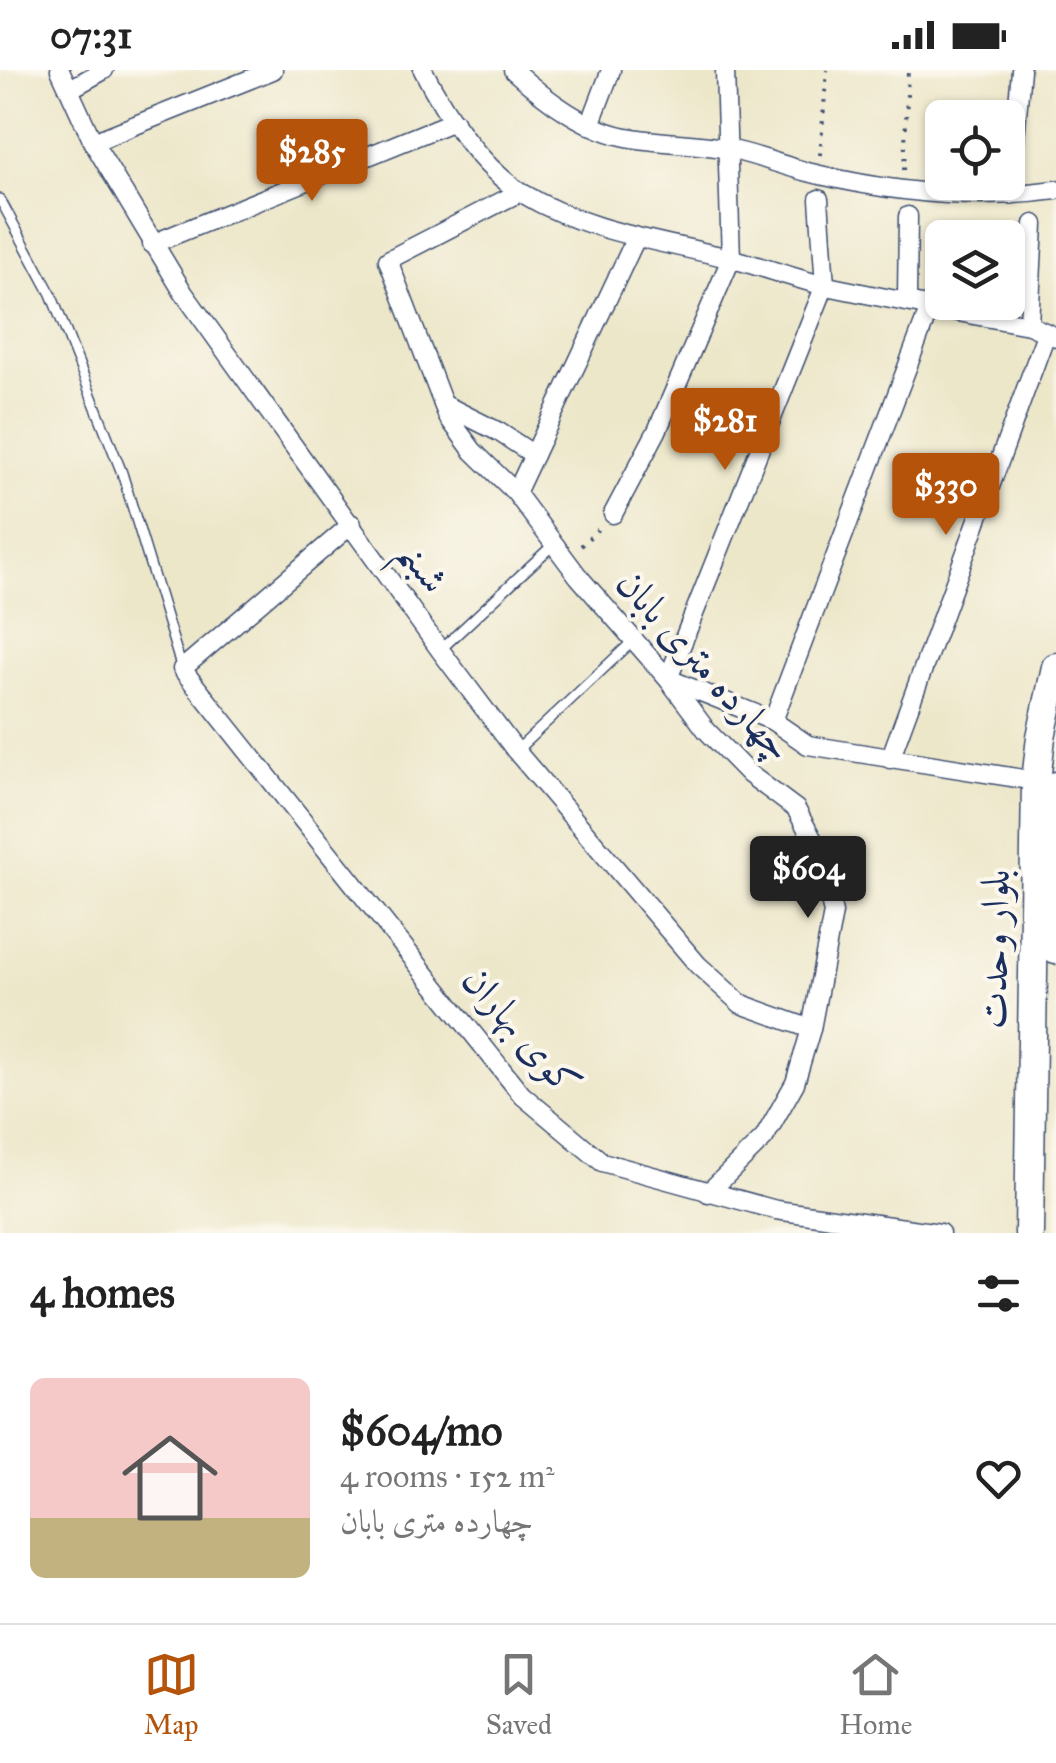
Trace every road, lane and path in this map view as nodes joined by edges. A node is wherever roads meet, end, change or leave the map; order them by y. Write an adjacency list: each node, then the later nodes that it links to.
1 (60, 70): 11 (street, شبنم)
2 (104, 70): 11 (street)
3 (273, 70): 15 (street)
4 (423, 70): 13 (street)
5 (513, 70): 14 (street)
6 (611, 70): 14 (street)
7 (724, 70): 16 (street)
8 (827, 70): 17 (path)
9 (908, 70): 20 (path)
10 (1020, 70): 12 (street)
11 (70, 89): 15 (street, شبنم)
12 (1018, 100)
13 (454, 121): 19 (street); 28 (street)
14 (590, 125): 16 (street)
15 (93, 142): 28 (street, شبنم)
16 (725, 148): 17 (street); 29 (street)
17 (818, 175): 20 (street)
18 (1056, 190): 22 (street)
19 (520, 192): 27 (street); 36 (street, چهارده متری بابان)
20 (903, 192): 21 (street)
21 (925, 193)
22 (1025, 193)
23 (0, 199): 45 (lane)
24 (820, 199): 30 (street)
25 (908, 216): 31 (street)
26 (1034, 224): 35 (street)
27 (636, 238): 29 (street); 37 (street)
28 (152, 244): 40 (street, شبنم)
29 (731, 259): 30 (street); 39 (street)
30 (825, 286): 31 (street); 47 (street)
31 (907, 300): 32 (street)
32 (925, 305)
33 (925, 320): 48 (street)
34 (989, 320): 35 (street)
35 (1044, 332): 50 (street)
36 (446, 410): 37 (street); 38 (street, چهارده متری بابان)
37 (534, 455): 38 (street)
38 (516, 493): 41 (street, چهارده متری بابان)
39 (614, 514): 42 (path)
40 (352, 524): 44 (street, شبنم); 45 (street)
41 (556, 542): 42 (street, چهارده متری بابان); 44 (lane)
42 (567, 559): 43 (street, چهارده متری بابان)
43 (635, 639): 47 (street, چهارده متری بابان); 49 (lane)
44 (440, 650): 49 (street, شبنم)
45 (182, 668): 54 (street, کوی بهاران)
46 (1056, 668): 51 (main road, بلوار وحدت)
47 (668, 679): 48 (street); 53 (street, چهارده متری بابان)
48 (772, 721): 50 (street)
49 (516, 751): 53 (street, شبنم)
50 (890, 758): 51 (street)
51 (1046, 784): 52 (main road, بلوار وحدت); 56 (main road, بلوار وحدت)
52 (1056, 950)
53 (811, 1029): 54 (street, چهارده متری بابان)
54 (708, 1193): 55 (street, کوی بهاران)
55 (940, 1233)
56 (1030, 1233)

